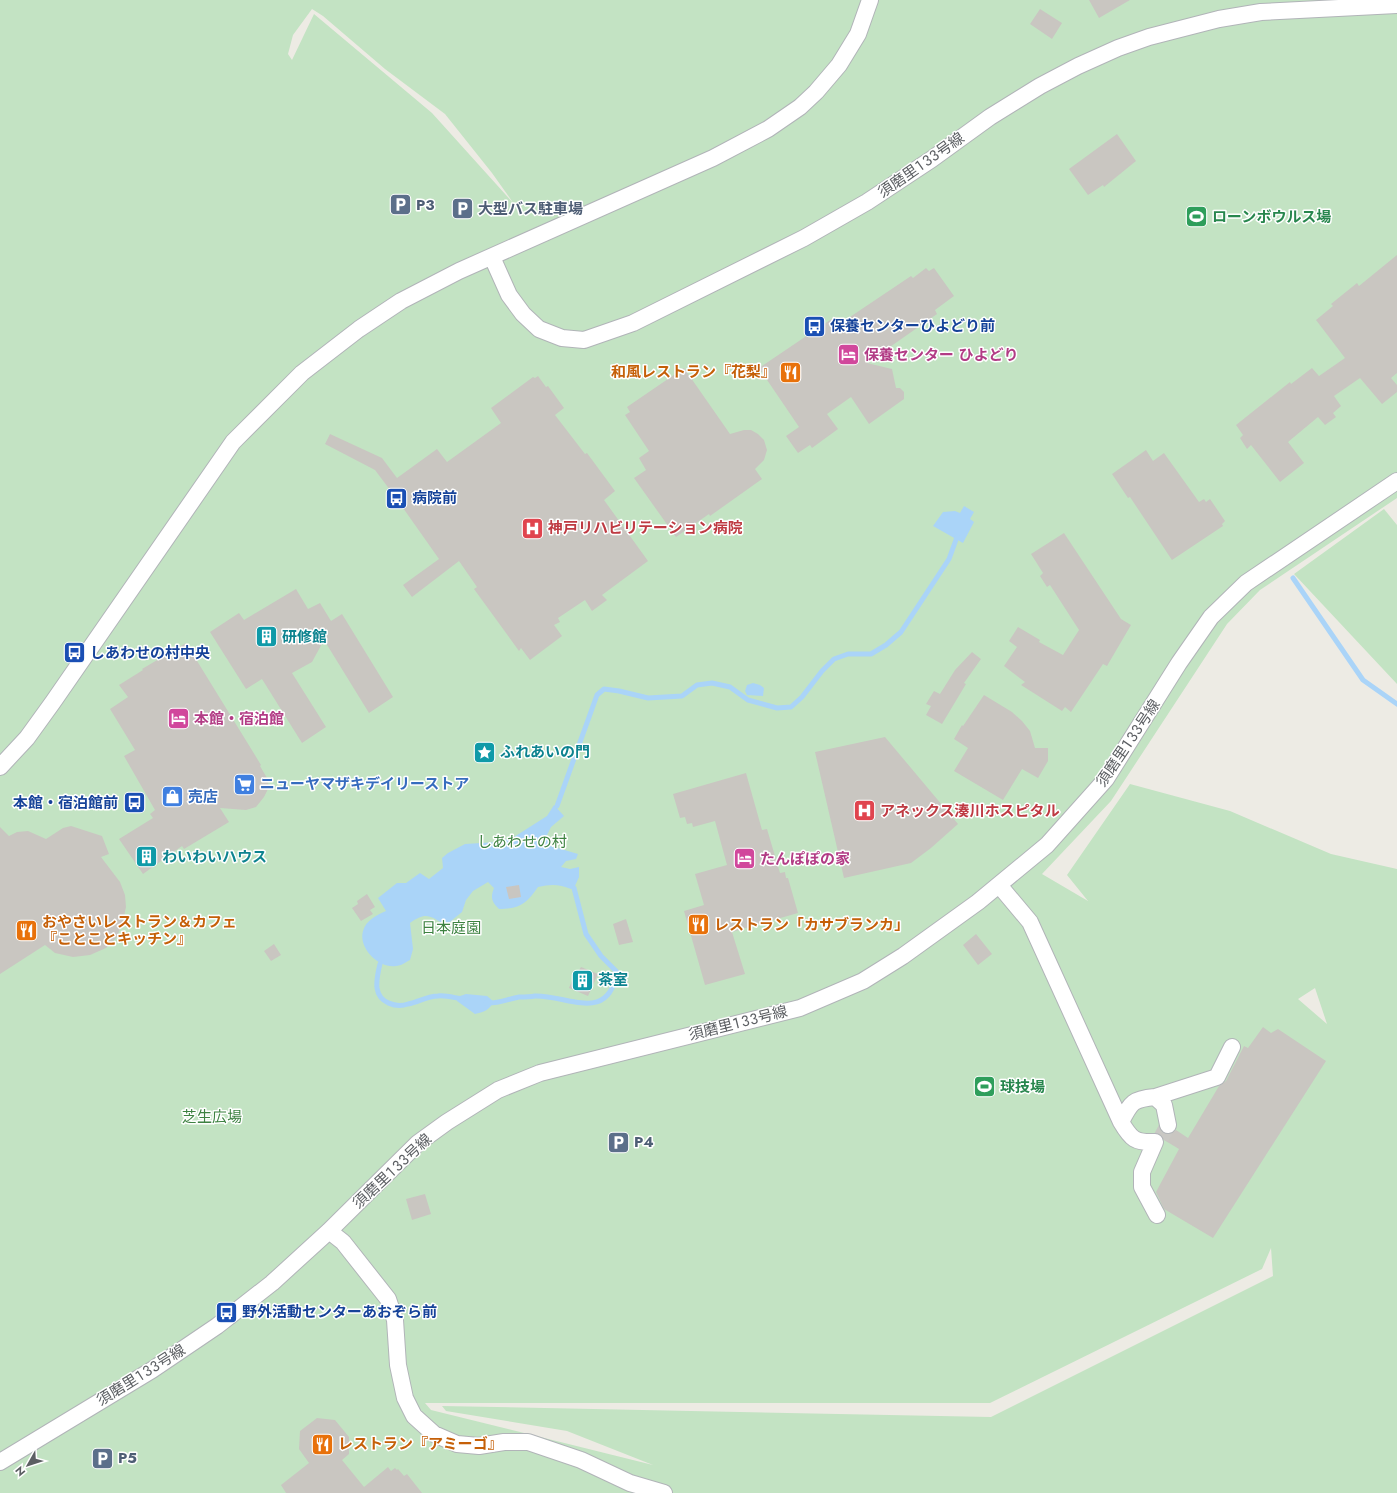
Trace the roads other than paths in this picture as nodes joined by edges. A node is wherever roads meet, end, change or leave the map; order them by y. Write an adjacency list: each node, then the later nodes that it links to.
1 (870, 0): 3 (street)
2 (1397, 5): 3 (street, 須磨里１３３号線)
3 (492, 257): 5 (street)
4 (1397, 481): 6 (street, 須磨里１３３号線)
5 (0, 767)
6 (999, 885): 9 (street); 12 (street, 須磨里１３３号線)
7 (1232, 1047): 8 (street)
8 (1155, 1097): 9 (street); 10 (street)
9 (1121, 1122): 10 (street)
10 (1161, 1135): 11 (street)
11 (1157, 1215)
12 (328, 1231): 13 (street, 須磨里１３３号線); 14 (street)
13 (0, 1462)
14 (664, 1493)

